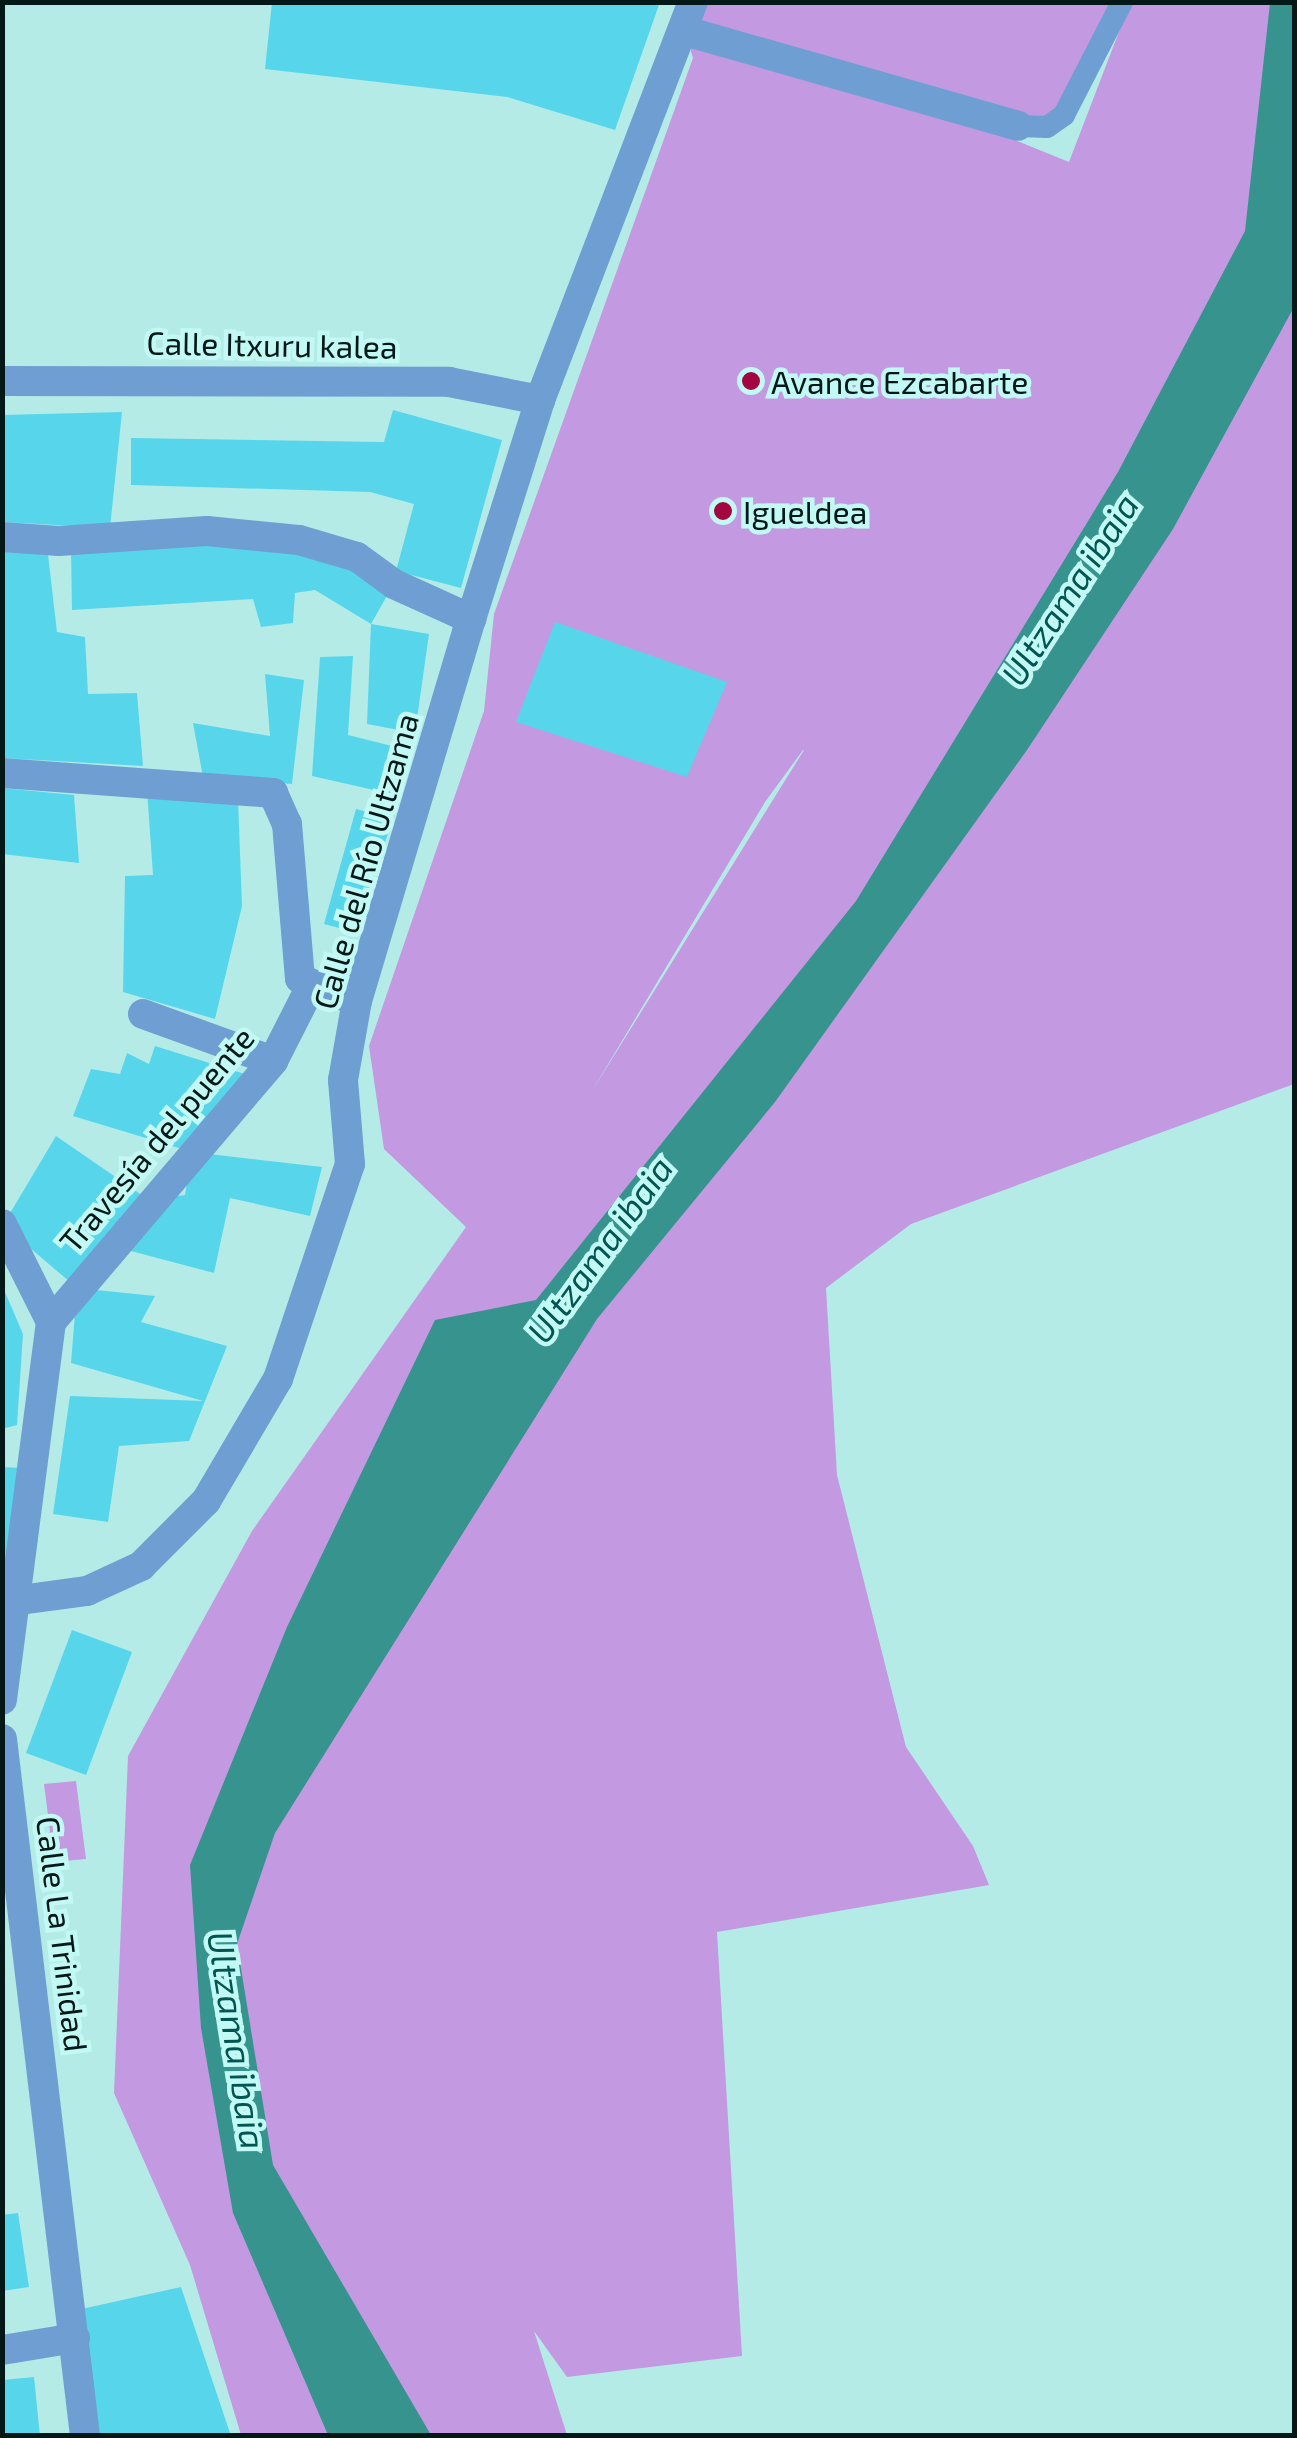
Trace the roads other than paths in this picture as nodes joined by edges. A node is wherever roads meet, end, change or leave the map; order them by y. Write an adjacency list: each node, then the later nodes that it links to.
1 (1122, 2): 3 (lane)
2 (689, 17): 3 (street, Calle del Río Ultzama); 5 (street, Calle del Río Ultzama)
3 (1018, 126)
4 (2, 381): 5 (street, Calle Itxuru kalea)
5 (540, 400): 7 (street, Calle del Río Ultzama)
6 (2, 536): 7 (street)
7 (472, 619): 10 (street, Calle del Río Ultzama)
8 (2, 774): 9 (street)
9 (312, 984): 10 (street); 12 (street, Travesía del puente)
10 (356, 1001): 15 (street, Calle del Río Ultzama)
11 (142, 1014): 12 (street)
12 (273, 1061): 14 (street, Travesía del puente)
13 (2, 1224): 14 (street)
14 (51, 1322): 15 (street)
15 (20, 1600): 16 (street)
16 (2, 1700)
17 (2, 1739): 18 (street, Calle La Trinidad)
18 (75, 2338): 19 (street); 20 (street, Calle La Trinidad)
19 (2, 2350)
20 (85, 2436)

